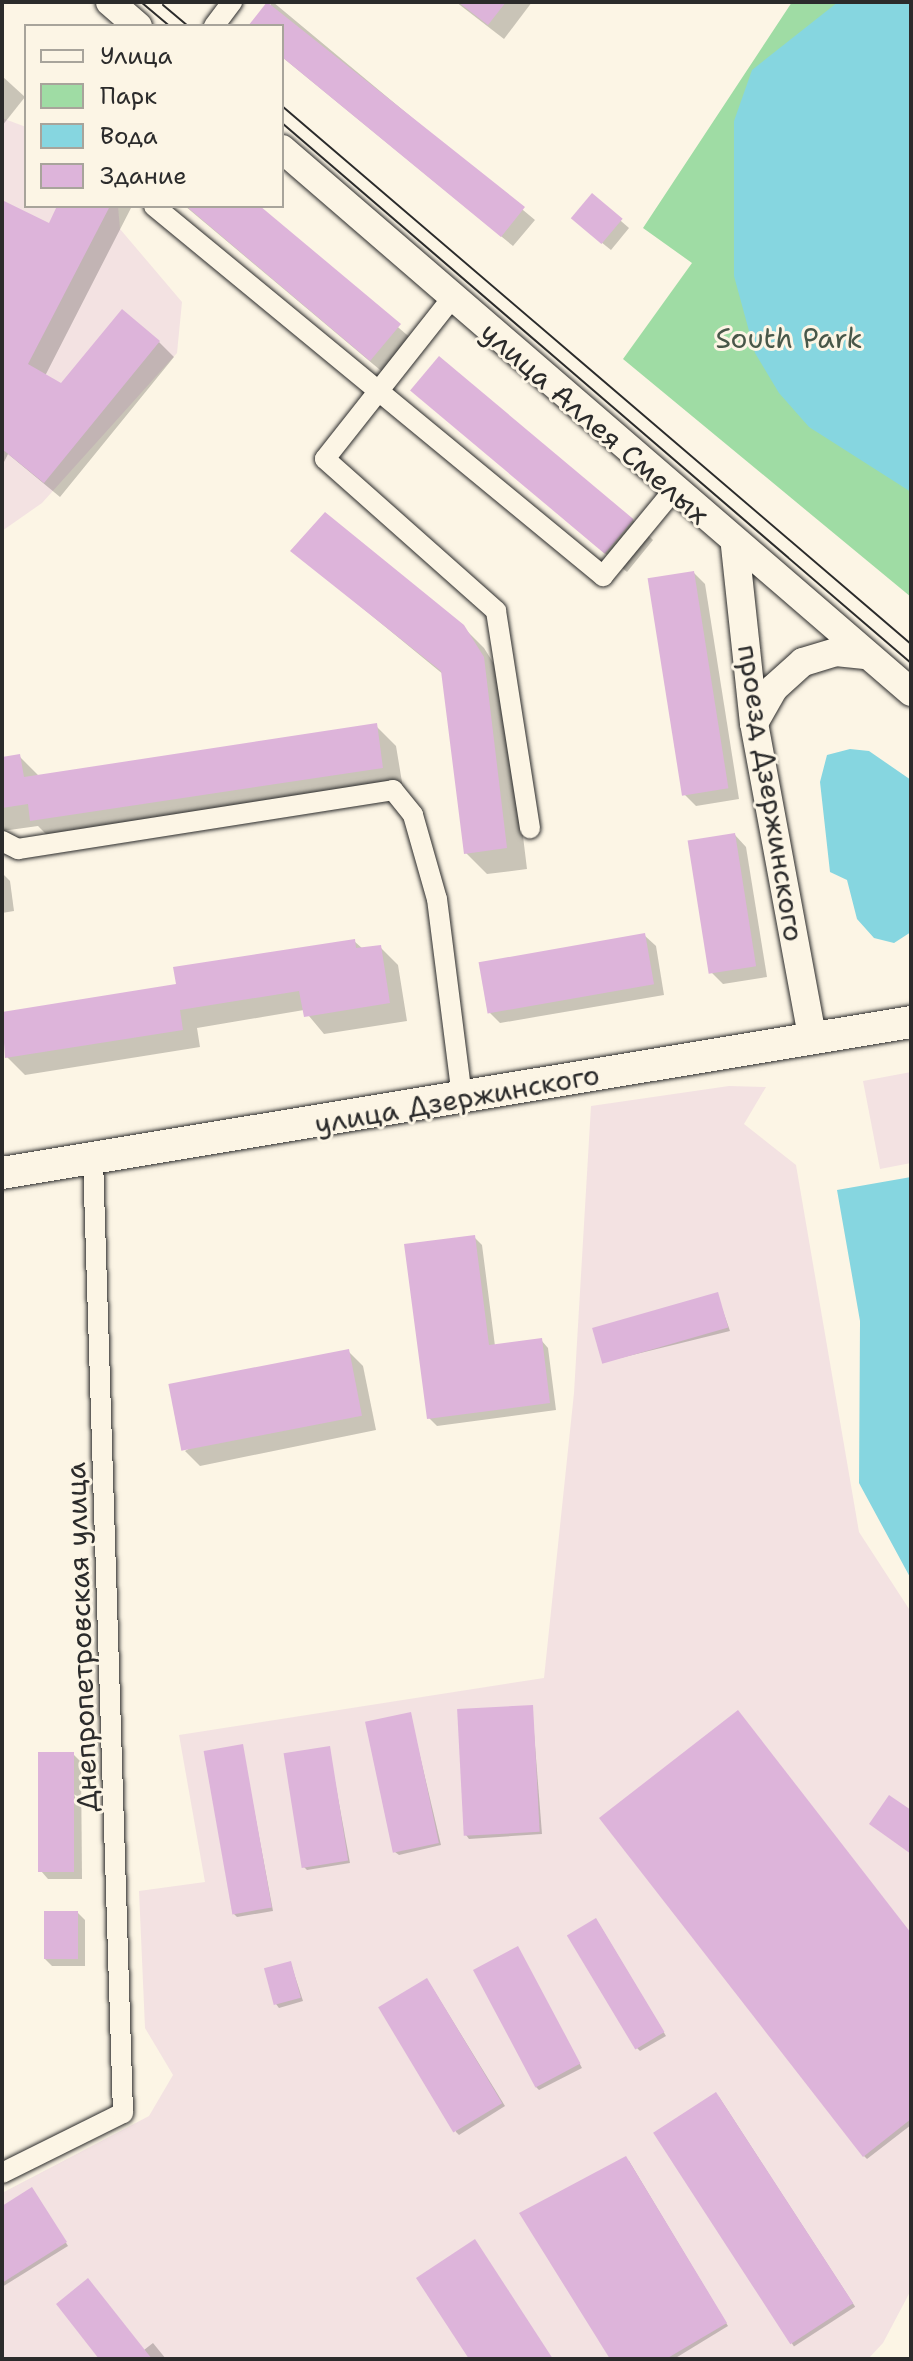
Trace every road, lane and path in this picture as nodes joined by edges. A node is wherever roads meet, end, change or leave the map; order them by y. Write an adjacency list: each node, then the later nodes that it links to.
1 (110, 2): 3 (main road)
2 (232, 2): 4 (street)
3 (136, 24)
4 (216, 24)
5 (284, 151): 7 (main road, улица Аллея Смелых)
6 (156, 208): 8 (street)
7 (452, 298): 8 (street); 9 (main road, улица Аллея Смелых)
8 (374, 391): 9 (street); 14 (street)
9 (673, 491): 10 (main road, улица Аллея Смелых)
10 (735, 546): 11 (main road, улица Аллея Смелых); 13 (main road, проезд Дзержинского)
11 (866, 655): 12 (main road, улица Аллея Смелых); 13 (main road)
12 (911, 692)
13 (754, 723): 17 (main road, проезд Дзержинского)
14 (530, 828)
15 (2, 841): 18 (street)
16 (911, 1022): 17 (main road, улица Дзержинского)
17 (813, 1040): 18 (main road, улица Дзержинского)
18 (462, 1098): 19 (main road, улица Дзержинского)
19 (93, 1161): 20 (main road, улица Дзержинского); 21 (street, Днепропетровская улица)
20 (2, 1173)
21 (2, 2173)

